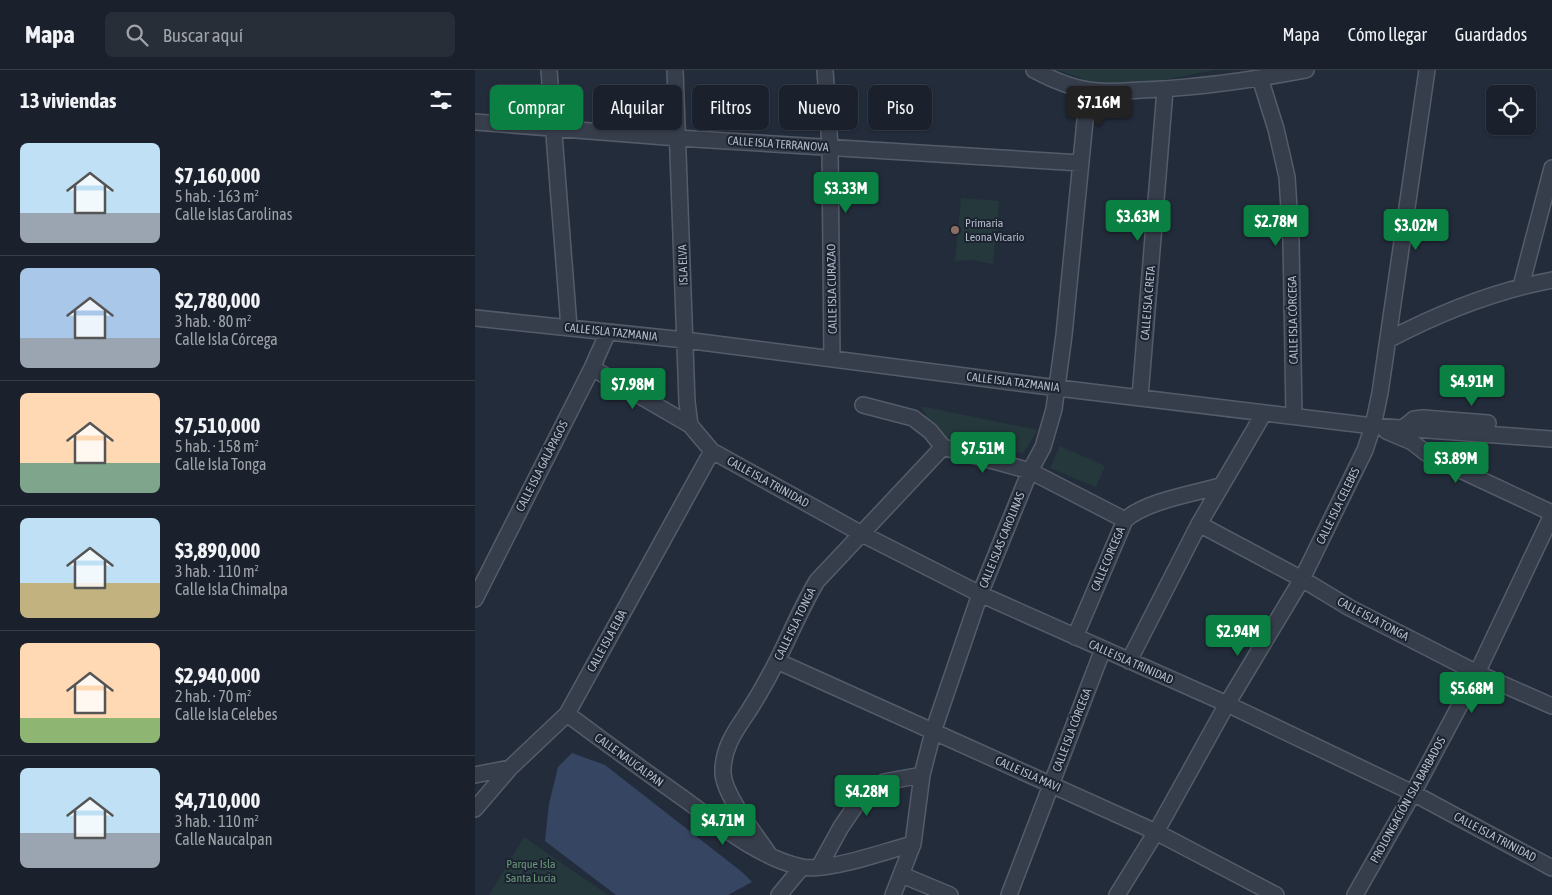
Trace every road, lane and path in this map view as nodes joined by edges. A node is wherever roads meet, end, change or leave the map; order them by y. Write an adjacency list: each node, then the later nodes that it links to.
1 (549, 70): 8 (street)
2 (675, 70): 15 (street, ISLA ELVA)
3 (825, 70): 16 (street, CALLE ISLA CURAZAO)
4 (1034, 70): 9 (street)
5 (1306, 70): 7 (street)
6 (1427, 70): 25 (street, CALLE ISLA CELEBES)
7 (1269, 75): 10 (street); 32 (street, CALLE ISLA CÓRCEGA)
8 (550, 85)
9 (1088, 90): 10 (street); 17 (street, CALLE ISLAS CAROLINAS)
10 (1165, 90): 29 (street, CALLE ISLA CRETA)
11 (475, 122): 12 (street, CALLE ISLA TERRANOVA)
12 (490, 123)
13 (553, 130): 22 (street)
14 (578, 130): 15 (street, CALLE ISLA TERRANOVA)
15 (678, 138): 16 (street, CALLE ISLA TERRANOVA); 24 (street, ISLA ELVA)
16 (830, 147): 17 (street, CALLE ISLA TERRANOVA); 26 (street, CALLE ISLA CURAZAO)
17 (1081, 163): 28 (street, CALLE ISLAS CAROLINAS)
18 (1552, 168): 20 (street)
19 (1552, 280): 20 (street)
20 (1521, 286): 25 (street)
21 (475, 318): 22 (street, CALLE ISLA TAZMANIA)
22 (569, 327): 23 (street, CALLE ISLA TAZMANIA)
23 (608, 332): 24 (street, CALLE ISLA TAZMANIA); 27 (street, CALLE ISLA GALÁPAGOS)
24 (685, 340): 26 (street, CALLE ISLA TAZMANIA); 33 (street, ISLA ELVA)
25 (1389, 340): 34 (street, CALLE ISLA CELEBES)
26 (833, 359): 28 (street, CALLE ISLA TAZMANIA)
27 (592, 368): 33 (street); 48 (street, CALLE ISLA GALÁPAGOS)
28 (1058, 388): 29 (street, CALLE ISLA TAZMANIA); 40 (street, CALLE ISLAS CAROLINAS)
29 (1140, 397): 31 (street, CALLE ISLA TAZMANIA)
30 (863, 405): 38 (street)
31 (1264, 413): 32 (street, CALLE ISLA TAZMANIA); 41 (street)
32 (1294, 416): 34 (street, CALLE ISLA TAZMANIA)
33 (690, 425): 39 (street)
34 (1373, 426): 35 (street, CALLE ISLA TAZMANIA); 42 (street); 46 (street, CALLE ISLA CELEBES)
35 (1403, 428): 36 (street); 37 (street, CALLE ISLA TAZMANIA)
36 (1552, 429)
37 (1552, 439)
38 (943, 447): 40 (street); 45 (street, CALLE ISLA TONGA)
39 (712, 451): 45 (street, CALLE ISLA TRINIDAD); 56 (street, CALLE ISLA ELBA)
40 (1030, 471): 43 (street); 47 (street, CALLE ISLAS CAROLINAS)
41 (1220, 486): 43 (street, CALLE CORCEGA); 44 (street)
42 (1552, 514): 53 (street, PROLONGACIÓN ISLA BARBADOS)
43 (1125, 520): 49 (street, CALLE CORCEGA)
44 (1199, 524): 46 (street, CALLE ISLA TONGA); 52 (street)
45 (862, 534): 47 (street, CALLE ISLA TRINIDAD); 51 (street, CALLE ISLA TONGA)
46 (1302, 579): 53 (street, CALLE ISLA TONGA); 54 (street, CALLE ISLA CELEBES)
47 (980, 594): 49 (street, CALLE ISLA TRINIDAD); 57 (street, CALLE ISLAS CAROLINAS)
48 (475, 599)
49 (1075, 637): 50 (street, CALLE ISLA TRINIDAD)
50 (1103, 649): 52 (street, CALLE ISLA TRINIDAD); 61 (street, CALLE ISLA CÓRCEGA)
51 (777, 661): 57 (street, CALLE ISLA MAVI); 66 (street, CALLE ISLA TONGA)
52 (1129, 661): 54 (street, CALLE ISLA TRINIDAD)
53 (1477, 673): 55 (street, CALLE ISLA TONGA); 62 (street, PROLONGACIÓN ISLA BARBADOS)
54 (1227, 704): 62 (street, CALLE ISLA TRINIDAD); 64 (street, CALLE ISLA CELEBES)
55 (1552, 706)
56 (567, 714): 58 (street, CALLE ISLA ELBA); 66 (street, CALLE NAUCALPAN)
57 (933, 732): 60 (street, CALLE ISLAS CAROLINAS); 61 (street, CALLE ISLA MAVI)
58 (510, 768): 59 (street); 63 (street, CALLE ISLA ELBA)
59 (475, 775)
60 (922, 775): 65 (street, CALLE ISLAS CAROLINAS); 68 (street)
61 (1052, 785): 64 (street, CALLE ISLA MAVI); 74 (street, CALLE ISLA CÓRCEGA)
62 (1413, 793): 69 (street, CALLE ISLA TRINIDAD); 77 (street, PROLONGACIÓN ISLA BARBADOS)
63 (475, 809)
64 (1156, 832): 75 (street, CALLE ISLA CELEBES); 76 (street, CALLE ISLA MAVI)
65 (913, 844): 68 (street, CALLE NAUCALPAN); 70 (street, CALLE ISLAS CAROLINAS)
66 (770, 856): 67 (street, CALLE NAUCALPAN)
67 (802, 867): 68 (street, CALLE NAUCALPAN); 71 (street)
68 (819, 867)
69 (1552, 868)
70 (902, 875): 72 (street, CALLE ISLAS CAROLINAS); 73 (street)
71 (779, 895)
72 (893, 895)
73 (950, 895)
74 (1009, 895)
75 (1117, 895)
76 (1276, 895)
77 (1355, 895)

